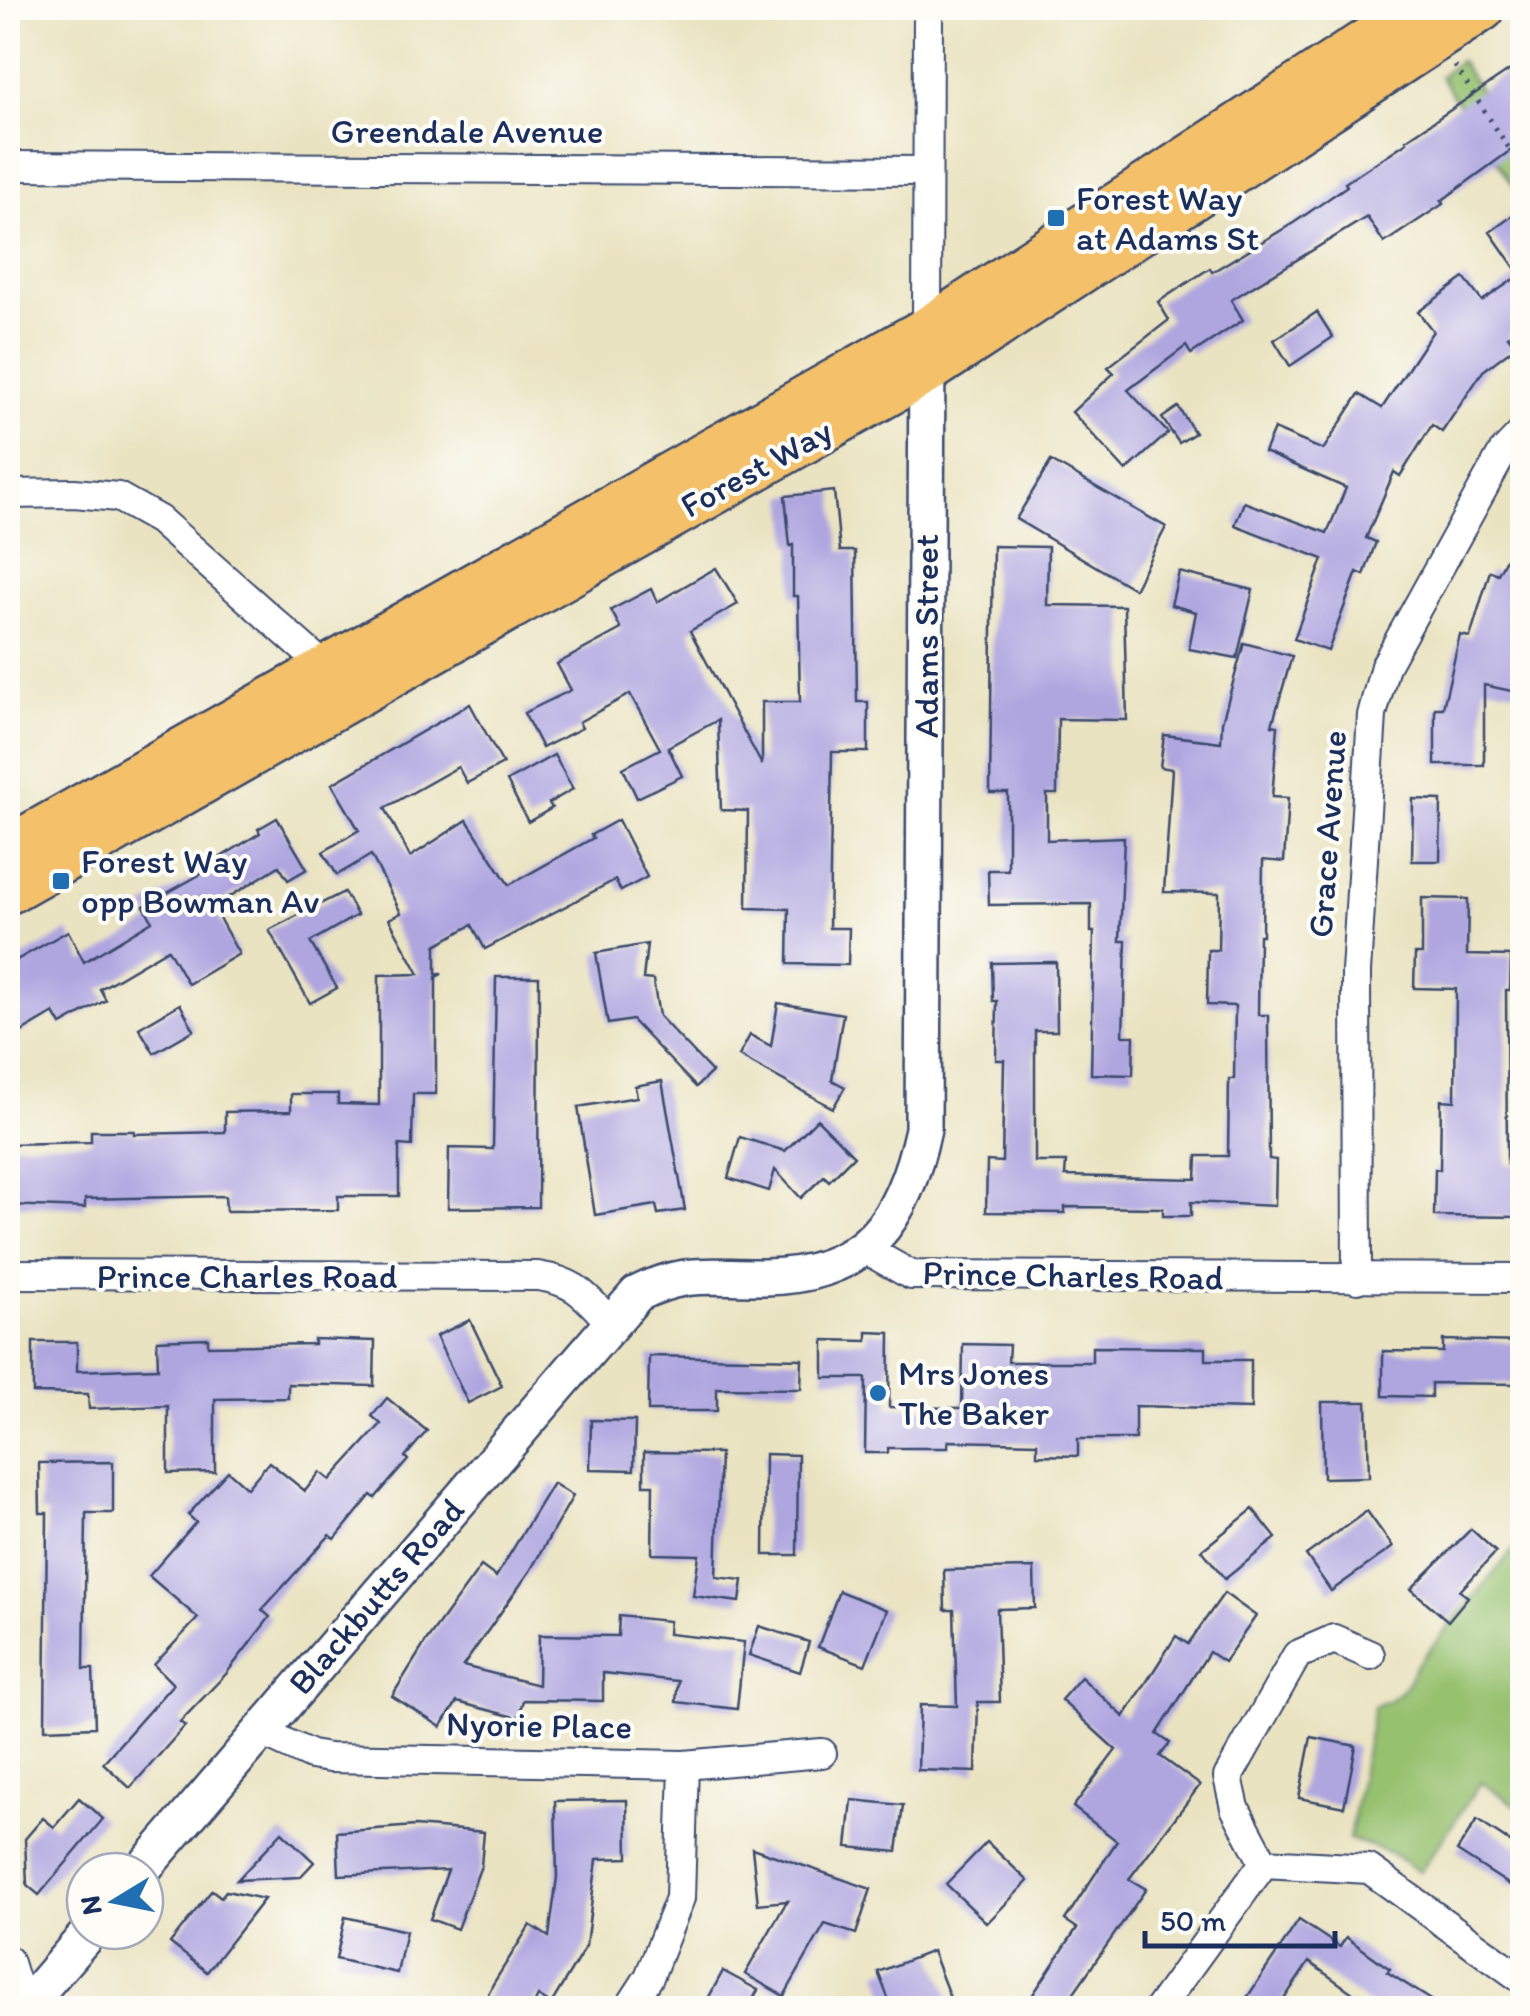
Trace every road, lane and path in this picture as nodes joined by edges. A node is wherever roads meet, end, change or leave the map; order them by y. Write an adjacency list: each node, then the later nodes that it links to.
1 (928, 8): 7 (street, Adams Street)
2 (1418, 8): 8 (main road, Forest Way)
3 (1482, 8): 8 (main road, Forest Way)
4 (1450, 57): 6 (path)
5 (8, 166): 7 (street, Greendale Avenue)
6 (1522, 168)
7 (926, 171): 8 (street, Adams Street)
8 (927, 351): 11 (main road, Forest Way); 14 (street, Adams Street)
9 (1522, 433): 17 (street, Grace Avenue)
10 (8, 494): 11 (street)
11 (336, 684): 12 (main road, Forest Way); 13 (main road, Forest Way)
12 (8, 850)
13 (8, 890)
14 (865, 1249): 17 (street, Prince Charles Road); 18 (street)
15 (8, 1274): 18 (street, Prince Charles Road)
16 (1522, 1278): 17 (street, Prince Charles Road)
17 (1357, 1280)
18 (610, 1322): 20 (street, Blackbutts Road)
19 (1370, 1655): 24 (street)
20 (260, 1731): 22 (street, Nyorie Place); 23 (street, Blackbutts Road)
21 (822, 1753): 22 (street, Nyorie Place)
22 (684, 1765): 29 (street)
23 (158, 1851)
24 (1264, 1864): 27 (street); 30 (street)
25 (73, 1951): 28 (street)
26 (8, 1960): 28 (street)
27 (1522, 1979)
28 (23, 2008)
29 (629, 2008)
30 (1160, 2008)

